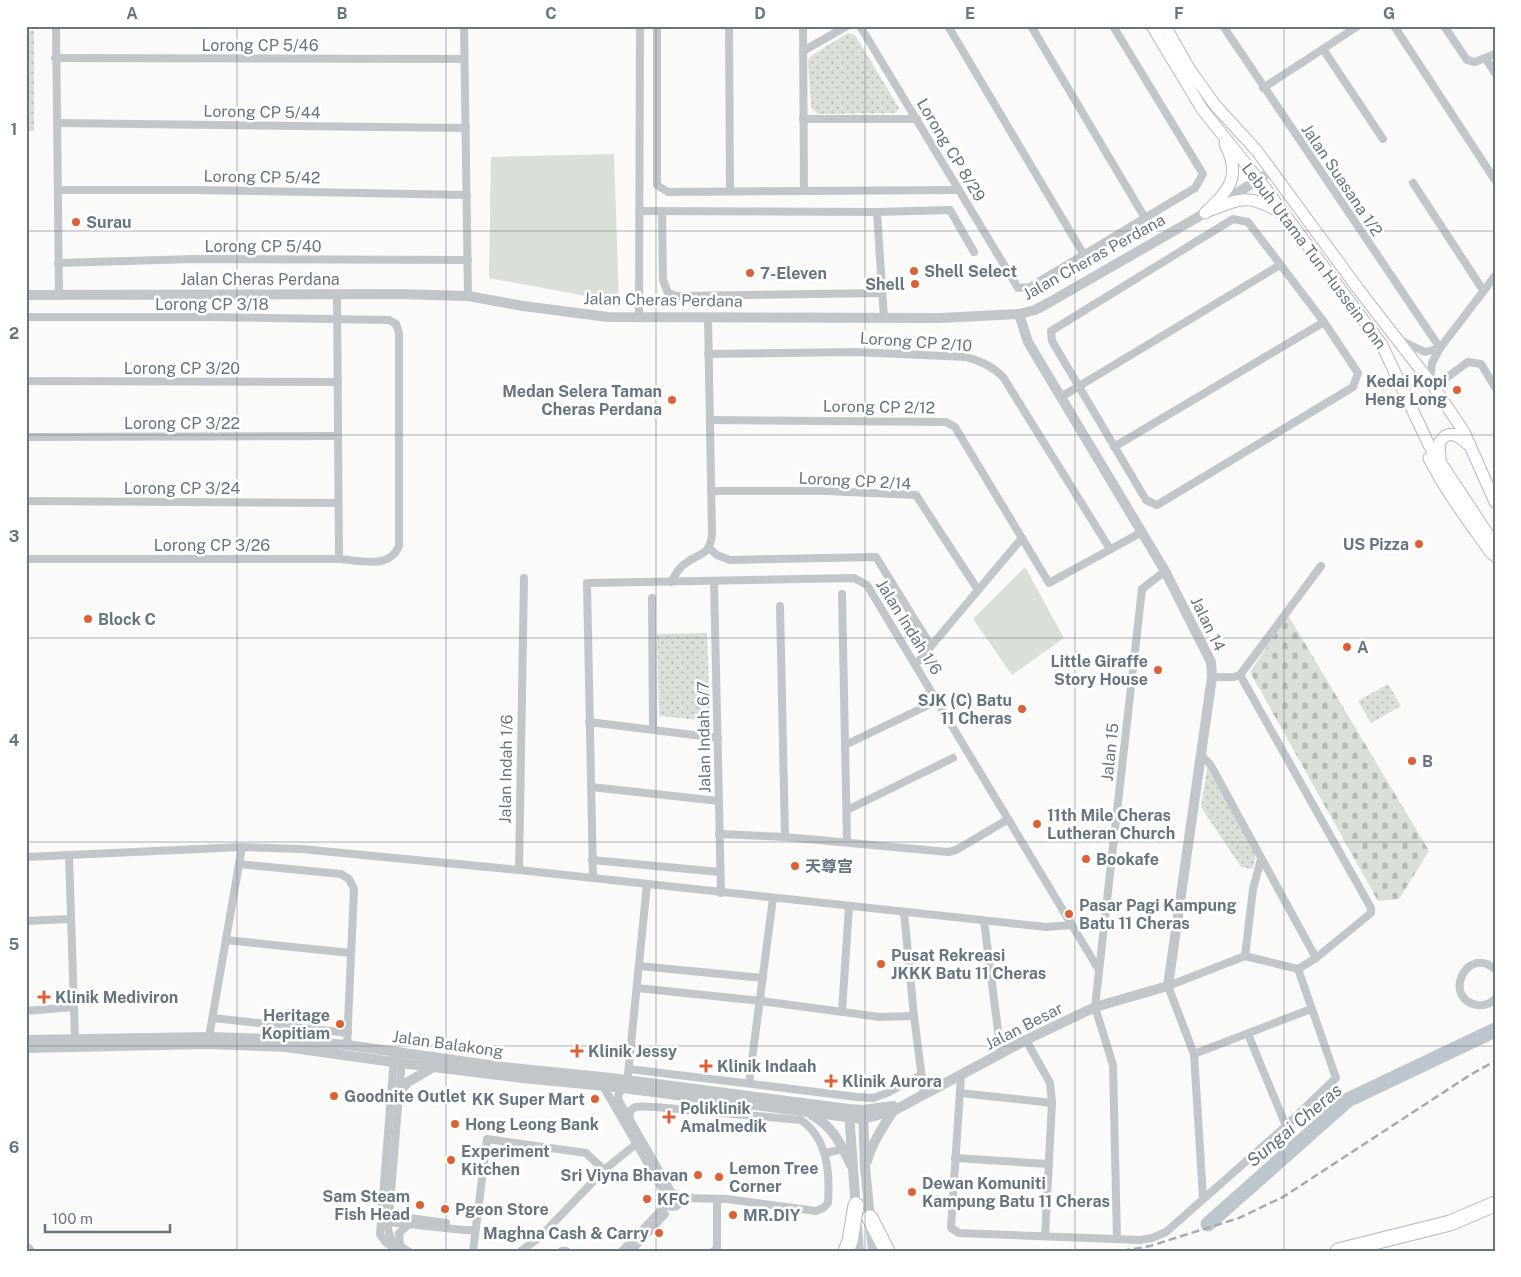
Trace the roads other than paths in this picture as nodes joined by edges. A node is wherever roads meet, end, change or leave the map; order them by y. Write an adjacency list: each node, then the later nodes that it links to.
1 (56, 26): 21 (street)
2 (464, 26): 23 (street)
3 (640, 26): 41 (street)
4 (657, 26): 38 (street)
5 (729, 26): 38 (street)
6 (803, 26): 19 (street)
7 (847, 26): 19 (street)
8 (860, 26): 27 (street, Lorong CP 8/29)
9 (948, 26): 49 (street)
10 (1031, 26): 47 (street)
11 (1113, 26): 47 (street)
12 (1152, 26): 30 (main road, Lebuh Utama Tun Hussein Onn)
13 (1165, 26): 31 (main road, Lebuh Utama Tun Hussein Onn)
14 (1358, 26): 18 (street)
15 (1394, 26): 34 (street)
16 (1444, 26): 22 (street)
17 (1226, 27): 25 (street, Jalan Suasana 1/2)
18 (1323, 49): 25 (street); 32 (street)
19 (803, 51): 26 (street)
20 (1495, 54): 22 (street)
21 (55, 58): 23 (street, Lorong CP 5/46); 28 (street)
22 (1486, 58): 24 (street)
23 (464, 59): 29 (street)
24 (1495, 73)
25 (1263, 88): 68 (street, Jalan Suasana 1/2)
26 (804, 119): 27 (street); 39 (street)
27 (917, 120): 37 (street, Lorong CP 8/29)
28 (57, 124): 29 (street, Lorong CP 5/44); 36 (street)
29 (466, 128): 40 (street)
30 (1218, 130): 33 (main road, Lebuh Utama Tun Hussein Onn); 44 (main road)
31 (1241, 134): 33 (main road); 45 (main road, Lebuh Utama Tun Hussein Onn)
32 (1383, 138)
33 (1261, 178): 44 (street, Jalan Cheras Perdana); 45 (main road); 46 (main road, Lebuh Utama Tun Hussein Onn)
34 (1495, 180)
35 (1413, 182): 54 (street)
36 (58, 190): 40 (street, Lorong CP 5/42); 51 (street)
37 (958, 190): 39 (street); 49 (street, Lorong CP 8/29)
38 (730, 191): 39 (street)
39 (804, 191)
40 (467, 195): 50 (street)
41 (639, 211): 42 (street); 61 (street)
42 (662, 211): 43 (street); 55 (street)
43 (877, 212): 48 (street); 55 (street)
44 (1205, 213): 46 (main road); 60 (street, Jalan Cheras Perdana)
45 (1303, 214): 67 (main road, Lebuh Utama Tun Hussein Onn)
46 (1285, 215): 70 (main road, Lebuh Utama Tun Hussein Onn)
47 (1145, 218): 49 (street)
48 (974, 252)
49 (1084, 255)
50 (468, 260): 51 (street, Lorong CP 5/40); 59 (street)
51 (58, 263): 58 (street)
52 (1280, 265): 66 (street); 74 (street); 74 (street)
53 (1495, 276): 54 (street)
54 (1483, 290): 68 (street)
55 (882, 293): 65 (street)
56 (26, 294): 58 (street, Jalan Cheras Perdana)
57 (337, 294): 58 (street, Jalan Cheras Perdana); 59 (street, Jalan Cheras Perdana); 64 (street)
58 (59, 295)
59 (468, 296): 61 (street, Jalan Cheras Perdana)
60 (1019, 314): 65 (street, Jalan Cheras Perdana); 76 (street, Jalan 14)
61 (639, 316): 63 (street, Jalan Cheras Perdana)
62 (26, 317): 64 (street, Lorong CP 3/18)
63 (708, 317): 65 (street, Jalan Cheras Perdana); 69 (street)
64 (337, 318): 72 (street); 92 (street, Lorong CP 3/18)
65 (884, 318)
66 (1324, 322): 80 (street); 80 (street)
67 (1396, 339): 68 (street); 73 (main road, Lebuh Utama Tun Hussein Onn)
68 (1440, 348): 73 (street)
69 (708, 354): 77 (street); 91 (street, Lorong CP 2/10)
70 (1389, 357): 82 (main road, Lebuh Utama Tun Hussein Onn); 93 (main road)
71 (26, 381): 72 (street, Lorong CP 3/20)
72 (338, 382): 78 (street)
73 (1432, 384): 75 (street); 81 (main road, Lebuh Utama Tun Hussein Onn)
74 (1079, 386): 76 (street); 80 (street)
75 (1495, 387)
76 (1061, 397): 87 (street, Jalan 14)
77 (710, 420): 83 (street); 88 (street, Lorong CP 2/12)
78 (338, 436): 79 (street, Lorong CP 3/22); 85 (street)
79 (26, 437)
80 (1114, 447)
81 (1470, 447): 82 (main road); 86 (main road, Lebuh Utama Tun Hussein Onn)
82 (1441, 464): 89 (main road, Lebuh Utama Tun Hussein Onn)
83 (711, 491): 90 (street); 101 (street, Lorong CP 2/14)
84 (26, 501): 85 (street, Lorong CP 3/24)
85 (338, 502): 95 (street)
86 (1495, 502)
87 (1142, 532): 91 (street); 97 (street, Jalan 14)
88 (1022, 538): 91 (street, Lorong CP 2/12); 101 (street)
89 (1495, 545)
90 (709, 548): 100 (street); 105 (street)
91 (1110, 549)
92 (395, 555): 95 (street, Lorong CP 3/26)
93 (1495, 556)
94 (26, 559): 95 (street, Lorong CP 3/26)
95 (339, 559)
96 (1321, 566): 107 (street)
97 (1165, 571): 108 (street, Jalan 14); 148 (street, Jalan 15)
98 (524, 578): 129 (street, Jalan Indah 1/6)
99 (714, 581): 100 (street, Jalan Indah 1/6); 106 (street, Jalan Indah 1/6); 112 (street, Jalan Indah 6/7)
100 (671, 582): 110 (street, Jalan Indah 1/6)
101 (978, 590): 105 (street)
102 (842, 594): 113 (street)
103 (652, 598): 111 (street)
104 (780, 606): 121 (street)
105 (931, 646): 106 (street)
106 (916, 664): 109 (street, Jalan Indah 1/6)
107 (1240, 675): 108 (street); 144 (street)
108 (1212, 677): 114 (street, Jalan 14)
109 (938, 702): 113 (street); 119 (street, Jalan Indah 1/6)
110 (589, 722): 111 (street); 116 (street)
111 (653, 730): 112 (street)
112 (718, 738): 117 (street, Jalan Indah 6/7)
113 (845, 745): 118 (street)
114 (1201, 755): 126 (street); 150 (street, Jalan 14)
115 (953, 758): 118 (street)
116 (591, 787): 117 (street); 127 (street)
117 (719, 801): 120 (street, Jalan Indah 6/7)
118 (846, 810): 122 (street)
119 (1008, 820): 122 (street); 140 (street, Jalan Indah 1/6)
120 (719, 834): 121 (street); 130 (street, Jalan Indah 6/7)
121 (785, 837): 122 (street)
122 (847, 842)
123 (242, 847): 124 (street); 128 (street); 129 (street)
124 (69, 855): 125 (street); 137 (street)
125 (26, 856)
126 (1261, 859): 143 (street); 144 (street)
127 (592, 860): 130 (street); 131 (street)
128 (239, 864): 141 (street); 142 (street)
129 (519, 870): 131 (street)
130 (720, 872): 133 (street, Jalan Indah 6/7)
131 (592, 878): 132 (street)
132 (647, 884): 133 (street); 145 (street)
133 (720, 893): 134 (street)
134 (774, 898): 135 (street); 149 (street)
135 (849, 906): 136 (street); 158 (street)
136 (904, 912): 138 (street); 159 (street)
137 (71, 919): 139 (street); 154 (street)
138 (984, 920): 140 (street); 169 (street)
139 (26, 921)
140 (1072, 925): 148 (street, Jalan Indah 1/6)
141 (226, 940): 142 (street); 160 (street)
142 (351, 953): 161 (street)
143 (1245, 956): 146 (street); 150 (street)
144 (1316, 958): 146 (street)
145 (639, 966): 149 (street); 151 (street)
146 (1298, 969): 156 (street)
147 (1495, 969): 152 (street)
148 (1099, 970): 155 (street, Jalan 15)
149 (763, 978): 153 (street)
150 (1168, 986): 155 (street, Jalan Besar); 170 (street)
151 (637, 988): 153 (street); 173 (street)
152 (1495, 999)
153 (761, 1001): 158 (street); 176 (street)
154 (74, 1007): 157 (street); 166 (street)
155 (1095, 1008): 165 (street, Jalan Besar); 208 (street)
156 (1311, 1010): 162 (street); 188 (street)
157 (26, 1011)
158 (842, 1012): 159 (street)
159 (914, 1016): 174 (street)
160 (213, 1018): 161 (street); 163 (street)
161 (348, 1032): 167 (street)
162 (1248, 1034): 170 (street); 188 (street)
163 (209, 1037): 166 (street, Jalan Balakong); 167 (street, Jalan Balakong)
164 (26, 1040): 166 (street, Jalan Balakong)
165 (1026, 1040): 169 (street, Jalan Besar); 182 (street)
166 (75, 1042): 168 (street, Jalan Balakong); 171 (street, Jalan Balakong)
167 (347, 1045): 171 (street, Jalan Balakong)
168 (26, 1048)
169 (1001, 1054): 175 (street, Jalan Besar)
170 (1194, 1054): 198 (street)
171 (398, 1057): 172 (street, Jalan Balakong); 177 (street, Jalan Balakong); 179 (street); 203 (street)
172 (435, 1066): 178 (street, Jalan Balakong); 179 (street)
173 (629, 1069): 176 (street); 177 (street)
174 (921, 1075): 176 (street); 181 (street)
175 (961, 1075): 180 (street); 181 (street, Jalan Besar)
176 (749, 1083)
177 (627, 1084): 178 (street, Jalan Balakong); 184 (street, Jalan Balakong); 185 (street, Jalan Balakong); 187 (street)
178 (603, 1086): 189 (street)
179 (399, 1091): 203 (street)
180 (960, 1093): 182 (street); 192 (street)
181 (924, 1094): 183 (street, Jalan Besar)
182 (1052, 1103): 193 (street)
183 (896, 1109): 186 (street, Jalan Besar); 194 (street)
184 (808, 1112): 185 (street, Jalan Balakong); 190 (street)
185 (849, 1114): 186 (street); 196 (street)
186 (863, 1114): 194 (street)
187 (630, 1122): 191 (street); 200 (street)
188 (1286, 1126): 198 (street)
189 (636, 1144): 195 (street); 200 (street)
190 (843, 1149): 191 (street); 196 (street)
191 (826, 1153): 199 (street)
192 (955, 1158): 193 (street); 207 (street)
193 (1049, 1164): 207 (street)
194 (865, 1167): 204 (street)
195 (604, 1170): 206 (street); 211 (street)
196 (854, 1171): 202 (street)
197 (680, 1198): 199 (street); 200 (street); 200 (street)
198 (1203, 1198): 208 (street)
199 (717, 1199): 216 (street)
200 (669, 1200): 214 (street); 215 (street)
201 (1495, 1204): 221 (highway)
202 (856, 1205): 217 (highway); 218 (street)
203 (386, 1217): 205 (street); 206 (street); 209 (street)
204 (870, 1218): 219 (street); 220 (highway)
205 (409, 1224): 206 (street); 209 (street)
206 (472, 1230): 210 (street)
207 (1045, 1236): 208 (street)
208 (1117, 1239)
209 (403, 1250)
210 (473, 1251)
211 (521, 1251)
212 (562, 1251): 213 (street)
213 (566, 1251)
214 (622, 1251)
215 (630, 1251)
216 (714, 1251)
217 (846, 1251)
218 (859, 1251)
219 (873, 1251)
220 (888, 1251)
221 (1338, 1251)

